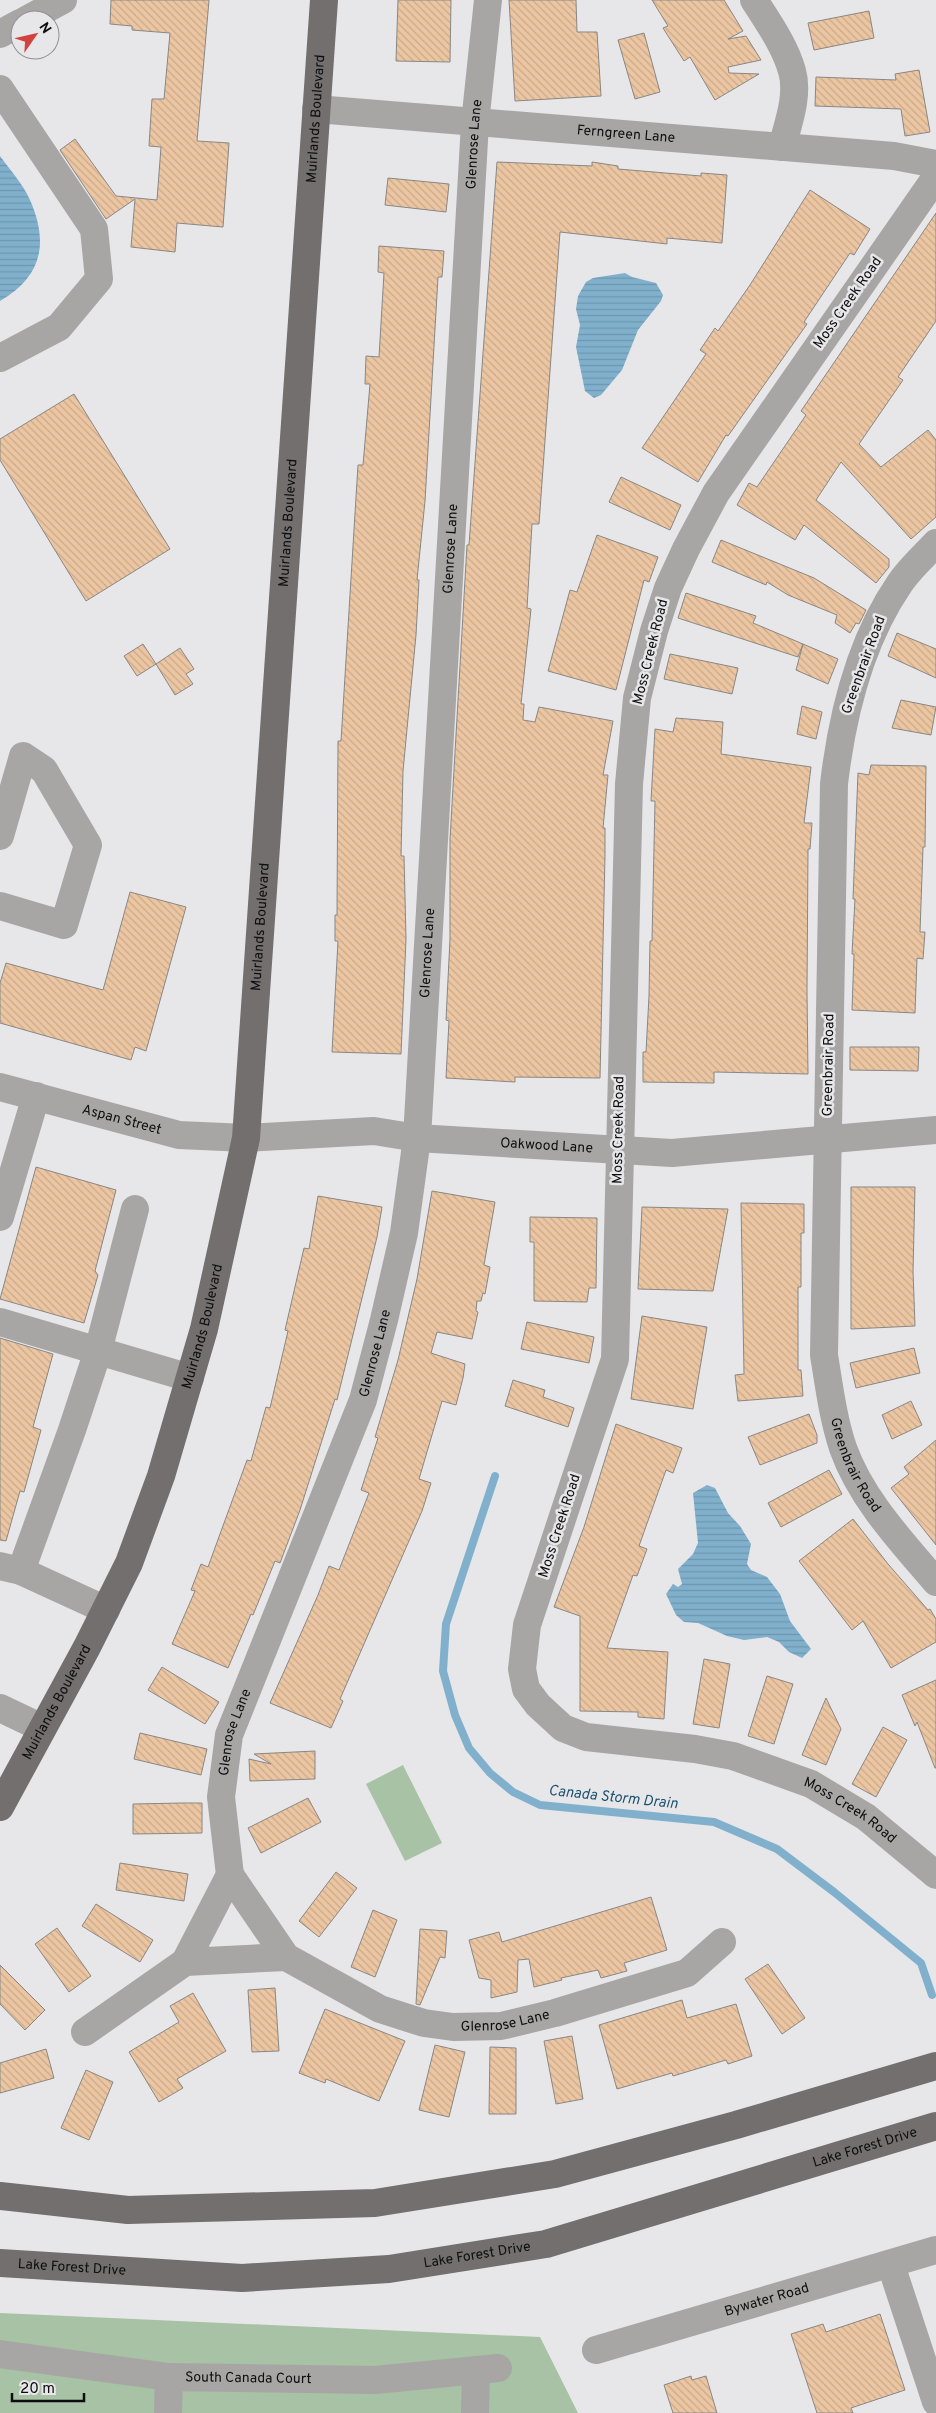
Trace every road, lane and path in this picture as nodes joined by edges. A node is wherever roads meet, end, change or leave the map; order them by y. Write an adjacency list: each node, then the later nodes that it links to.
1 (63, 0): 5 (street)
2 (324, 0): 7 (main road, Muirlands Boulevard)
3 (488, 0): 8 (street, Glenrose Lane)
4 (754, 0): 9 (street)
5 (44, 10)
6 (0, 88): 12 (street)
7 (316, 109): 8 (street, Ferngreen Lane); 19 (main road, Muirlands Boulevard)
8 (476, 123): 9 (street, Ferngreen Lane); 20 (street, Glenrose Lane)
9 (782, 147): 10 (street, Ferngreen Lane)
10 (936, 164)
11 (936, 176): 22 (street, Moss Creek Road)
12 (0, 358)
13 (936, 543): 21 (street, Greenbrair Road)
14 (0, 836): 15 (street)
15 (0, 906)
16 (0, 1086): 17 (street, Aspan Street)
17 (36, 1096): 19 (street, Aspan Street); 24 (street)
18 (936, 1130): 21 (street, Oakwood Lane)
19 (246, 1138): 20 (street, Oakwood Lane); 27 (main road, Muirlands Boulevard)
20 (417, 1138): 22 (street, Oakwood Lane); 34 (street, Glenrose Lane)
21 (827, 1139): 22 (street, Oakwood Lane); 29 (street, Greenbrair Road)
22 (619, 1151): 35 (street, Moss Creek Road)
23 (135, 1208): 26 (street)
24 (0, 1217)
25 (0, 1322): 26 (street)
26 (98, 1351): 27 (street); 28 (street)
27 (190, 1378): 30 (main road, Muirlands Boulevard)
28 (10, 1569): 30 (street)
29 (936, 1582)
30 (106, 1610): 32 (main road, Muirlands Boulevard)
31 (0, 1708): 32 (street)
32 (42, 1728): 33 (main road, Muirlands Boulevard)
33 (0, 1807)
34 (230, 1875): 37 (street, Glenrose Lane); 38 (street)
35 (936, 1875)
36 (722, 1942): 37 (street, Glenrose Lane)
37 (286, 1957): 38 (street)
38 (185, 1962): 39 (street)
39 (85, 2032)
40 (936, 2066): 42 (main road)
41 (936, 2126): 44 (main road, Lake Forest Drive)
42 (0, 2196)
43 (936, 2250): 45 (street, Bywater Road)
44 (0, 2263)
45 (891, 2265): 46 (street, Bywater Road); 49 (street)
46 (596, 2350)
47 (0, 2354): 48 (street, South Canada Court)
48 (169, 2377): 50 (street); 51 (street, South Canada Court)
49 (936, 2402)
50 (168, 2413)
51 (475, 2413)

